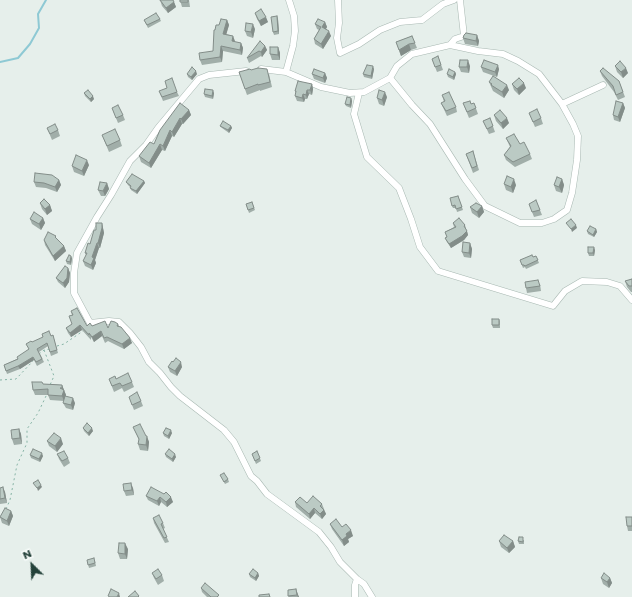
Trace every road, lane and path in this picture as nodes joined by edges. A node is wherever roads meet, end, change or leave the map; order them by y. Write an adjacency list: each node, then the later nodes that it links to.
1 (289, 0): 6 (street)
2 (338, 0): 3 (street)
3 (454, 0)
4 (460, 0): 5 (street)
5 (450, 45): 7 (street); 10 (street)
6 (286, 72): 9 (street); 12 (street)
7 (390, 78): 9 (street); 10 (street)
8 (603, 86): 10 (street)
9 (359, 93): 11 (street)
10 (562, 104)
11 (632, 300)
12 (90, 323): 13 (path); 18 (street)
13 (44, 350): 14 (path); 17 (path)
14 (38, 356)
15 (32, 361): 16 (path)
16 (0, 380)
17 (4, 514)
18 (357, 579): 19 (street); 20 (street)
19 (355, 597)
20 (372, 597)

